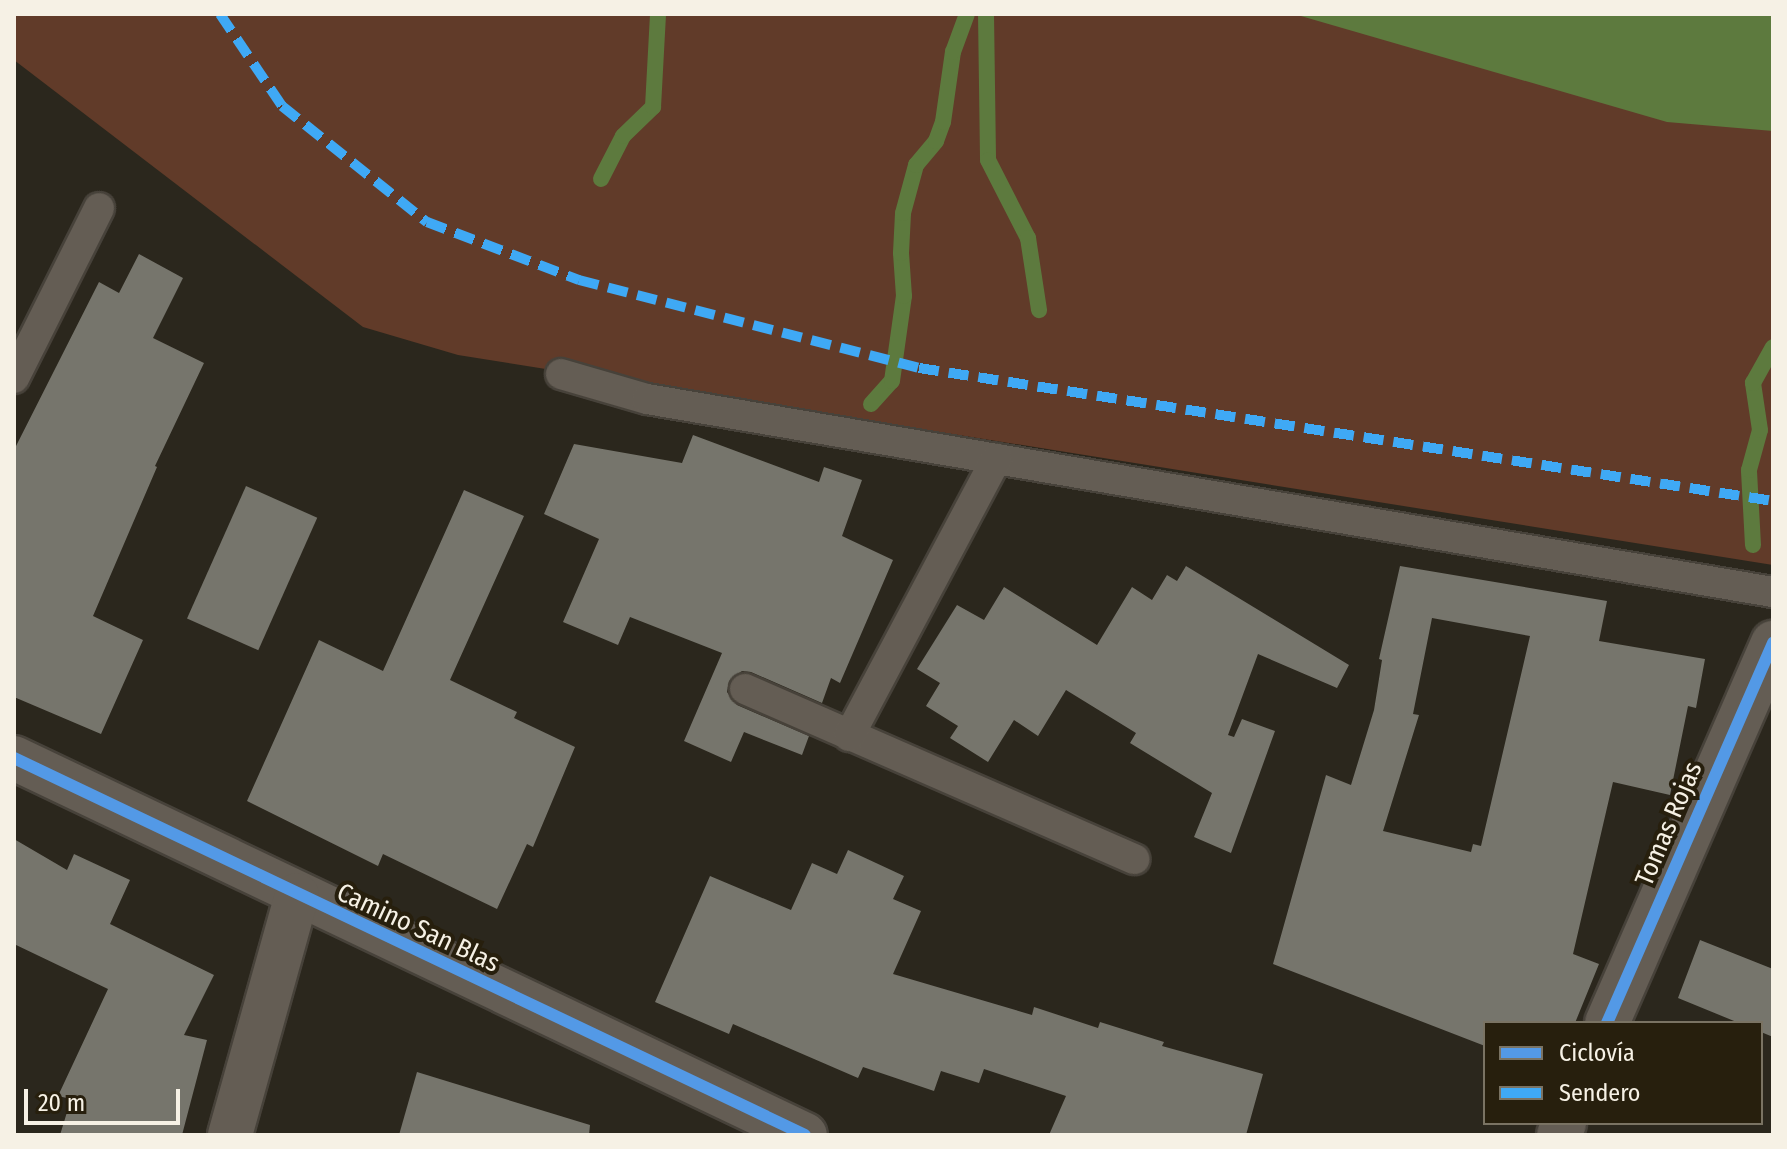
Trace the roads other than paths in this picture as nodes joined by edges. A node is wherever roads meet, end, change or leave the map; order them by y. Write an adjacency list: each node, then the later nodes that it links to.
1 (99, 208): 3 (lane)
2 (561, 374): 4 (lane)
3 (14, 378)
4 (996, 459): 5 (lane); 8 (lane)
5 (1773, 592)
6 (1773, 643): 12 (street, Tomas Rojas)
7 (745, 689): 8 (lane)
8 (849, 736): 10 (lane)
9 (14, 758): 11 (street, Camino San Blas)
10 (1134, 859)
11 (297, 895): 13 (street); 14 (street, Camino San Blas)
12 (1608, 1021)
13 (230, 1135)
14 (805, 1135)

